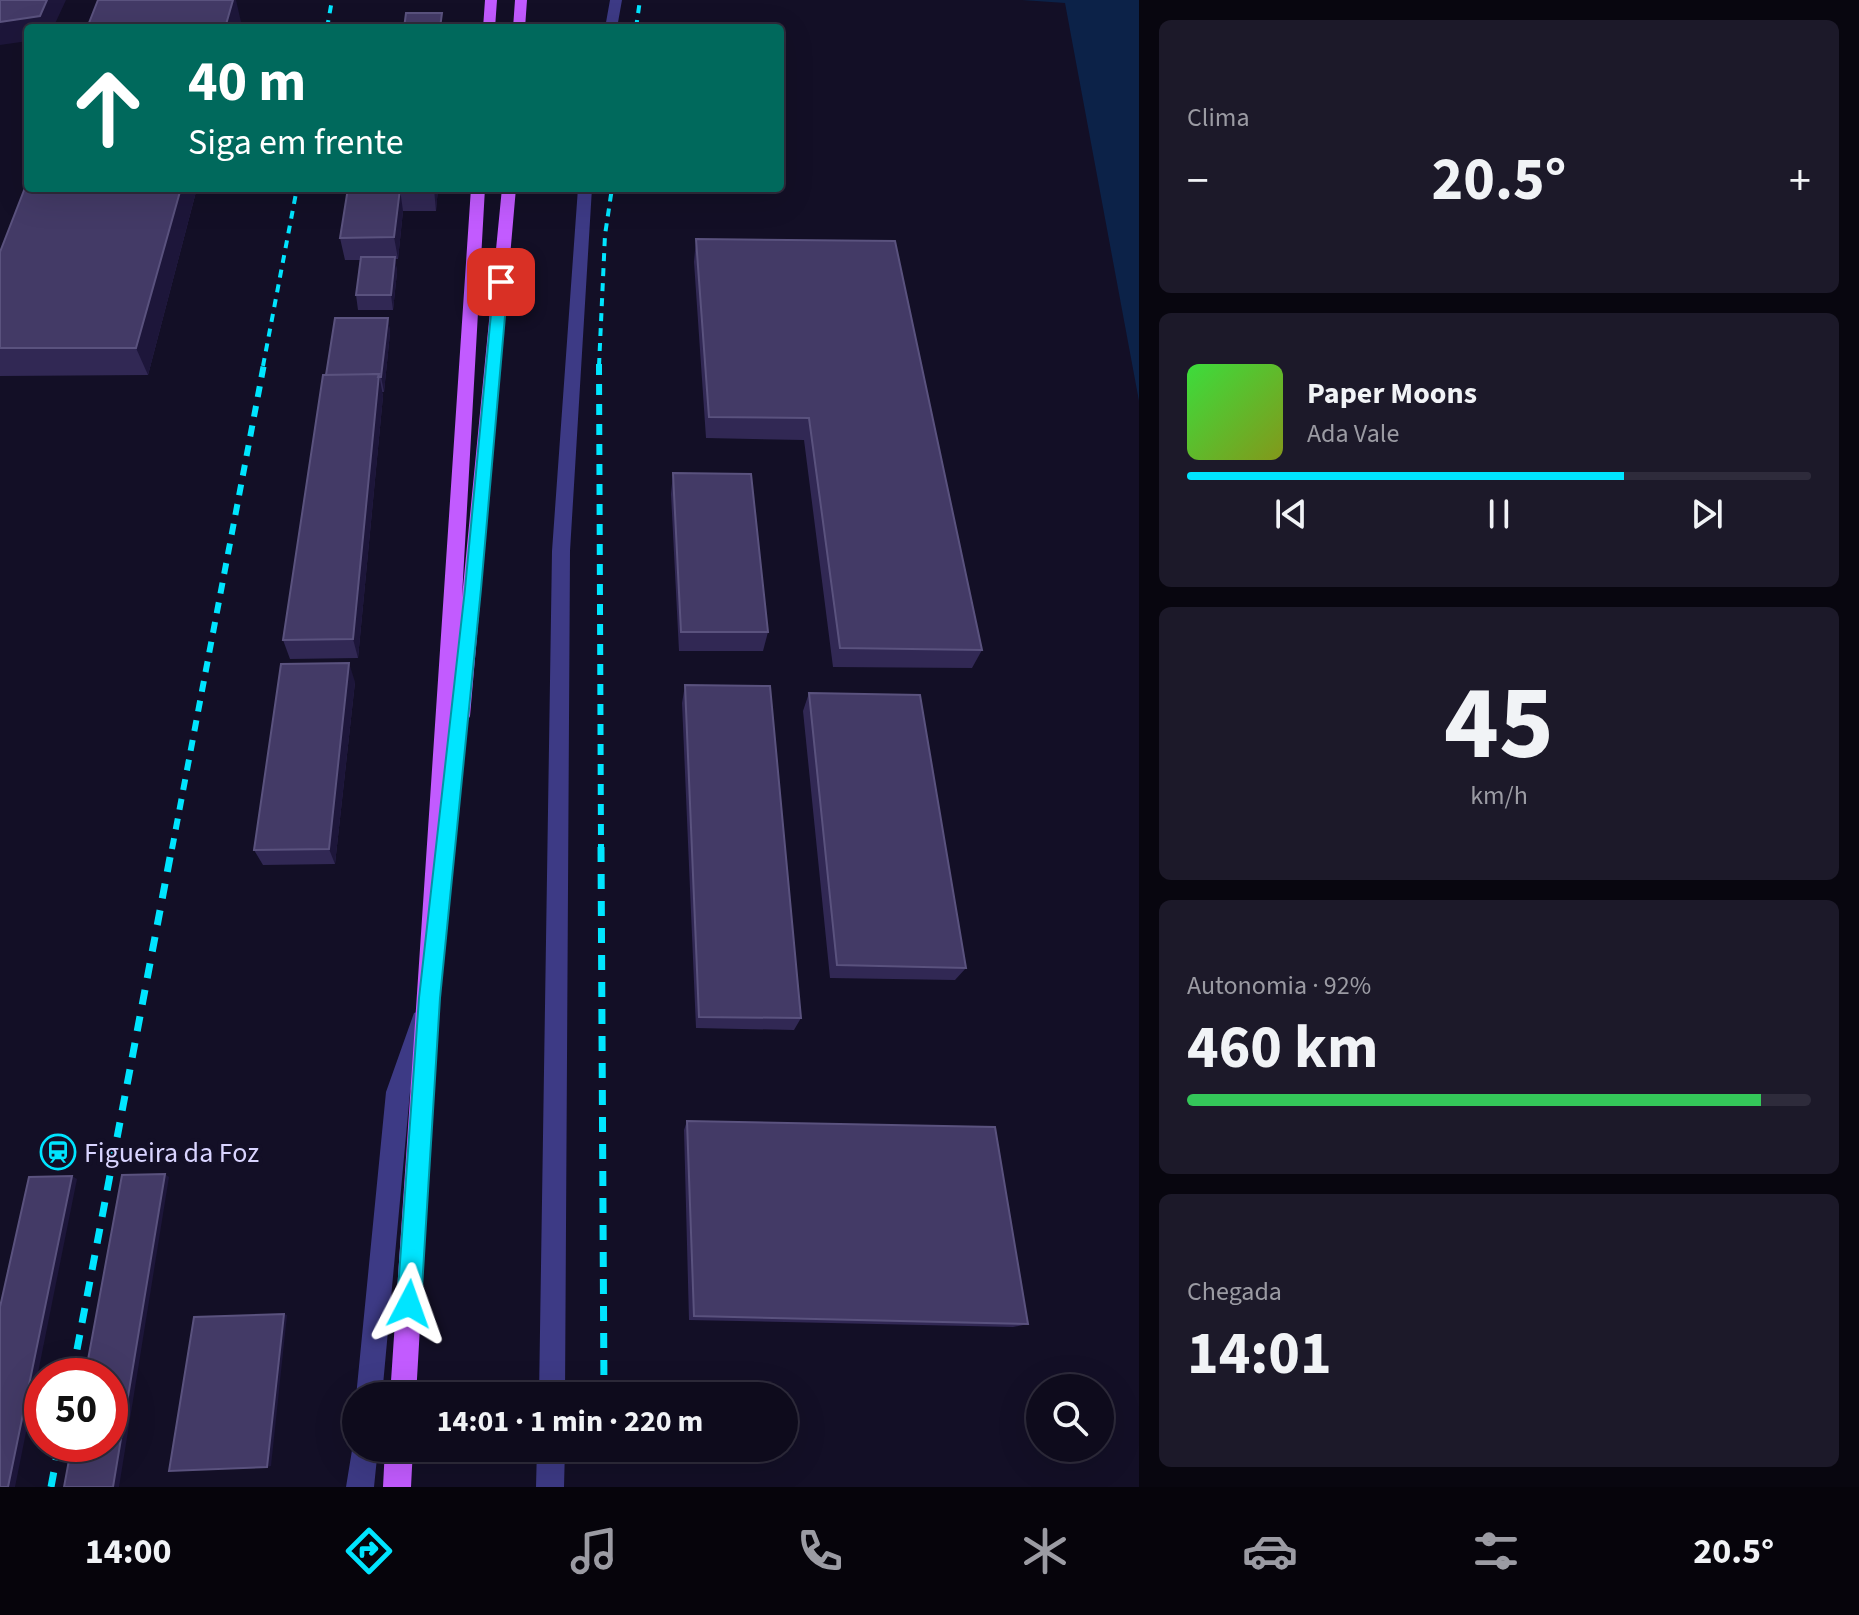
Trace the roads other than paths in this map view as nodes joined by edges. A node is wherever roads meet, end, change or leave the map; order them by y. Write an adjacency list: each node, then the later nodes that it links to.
1 (491, 0): 4 (main road)
2 (521, 0): 5 (main road)
3 (616, 0): 6 (street)
4 (489, 24)
5 (519, 24)
6 (612, 24)
7 (478, 192): 10 (main road)
8 (509, 192): 10 (main road)
9 (585, 192): 13 (street)
10 (430, 998): 11 (street); 12 (main road)
11 (370, 1382)
12 (404, 1382)
13 (552, 1382)
14 (363, 1462): 17 (street)
15 (398, 1462): 18 (main road)
16 (551, 1462): 19 (street)
17 (360, 1487)
18 (397, 1487)
19 (550, 1487)

